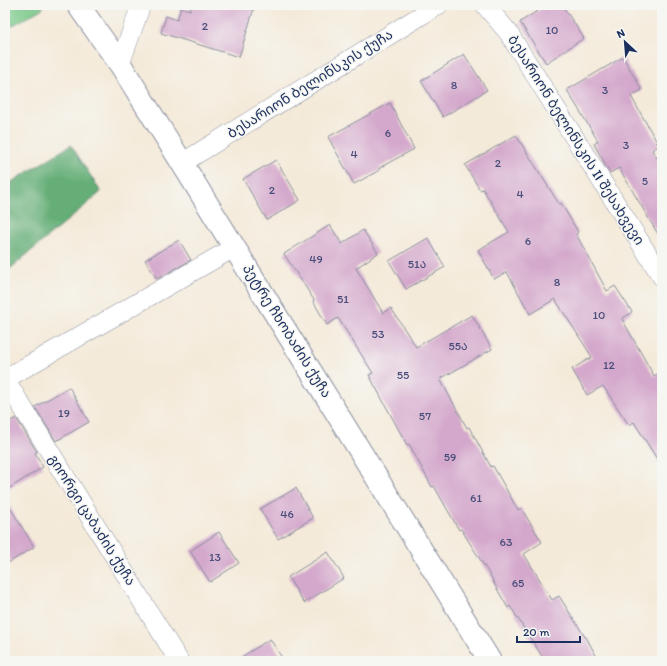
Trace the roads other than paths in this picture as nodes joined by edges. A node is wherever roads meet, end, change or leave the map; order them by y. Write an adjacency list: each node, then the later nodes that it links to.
1 (78, 5): 5 (street, პეტრე ჩხობაძის ქუჩა)
2 (141, 5): 5 (street)
3 (438, 5): 6 (street, ბესარიონ ბელინსკის ქუჩა)
4 (485, 5): 8 (street, ბესარიონ ბელინსკის II შესახვევი)
5 (120, 64): 6 (street, პეტრე ჩხობაძის ქუჩა)
6 (182, 163): 7 (street, პეტრე ჩხობაძის ქუჩა)
7 (235, 247): 9 (street); 11 (street, პეტრე ჩხობაძის ქუჩა)
8 (662, 277)
9 (5, 379): 10 (street, გიორგი ცაბაძის ქუჩა)
10 (179, 661)
11 (490, 661)

